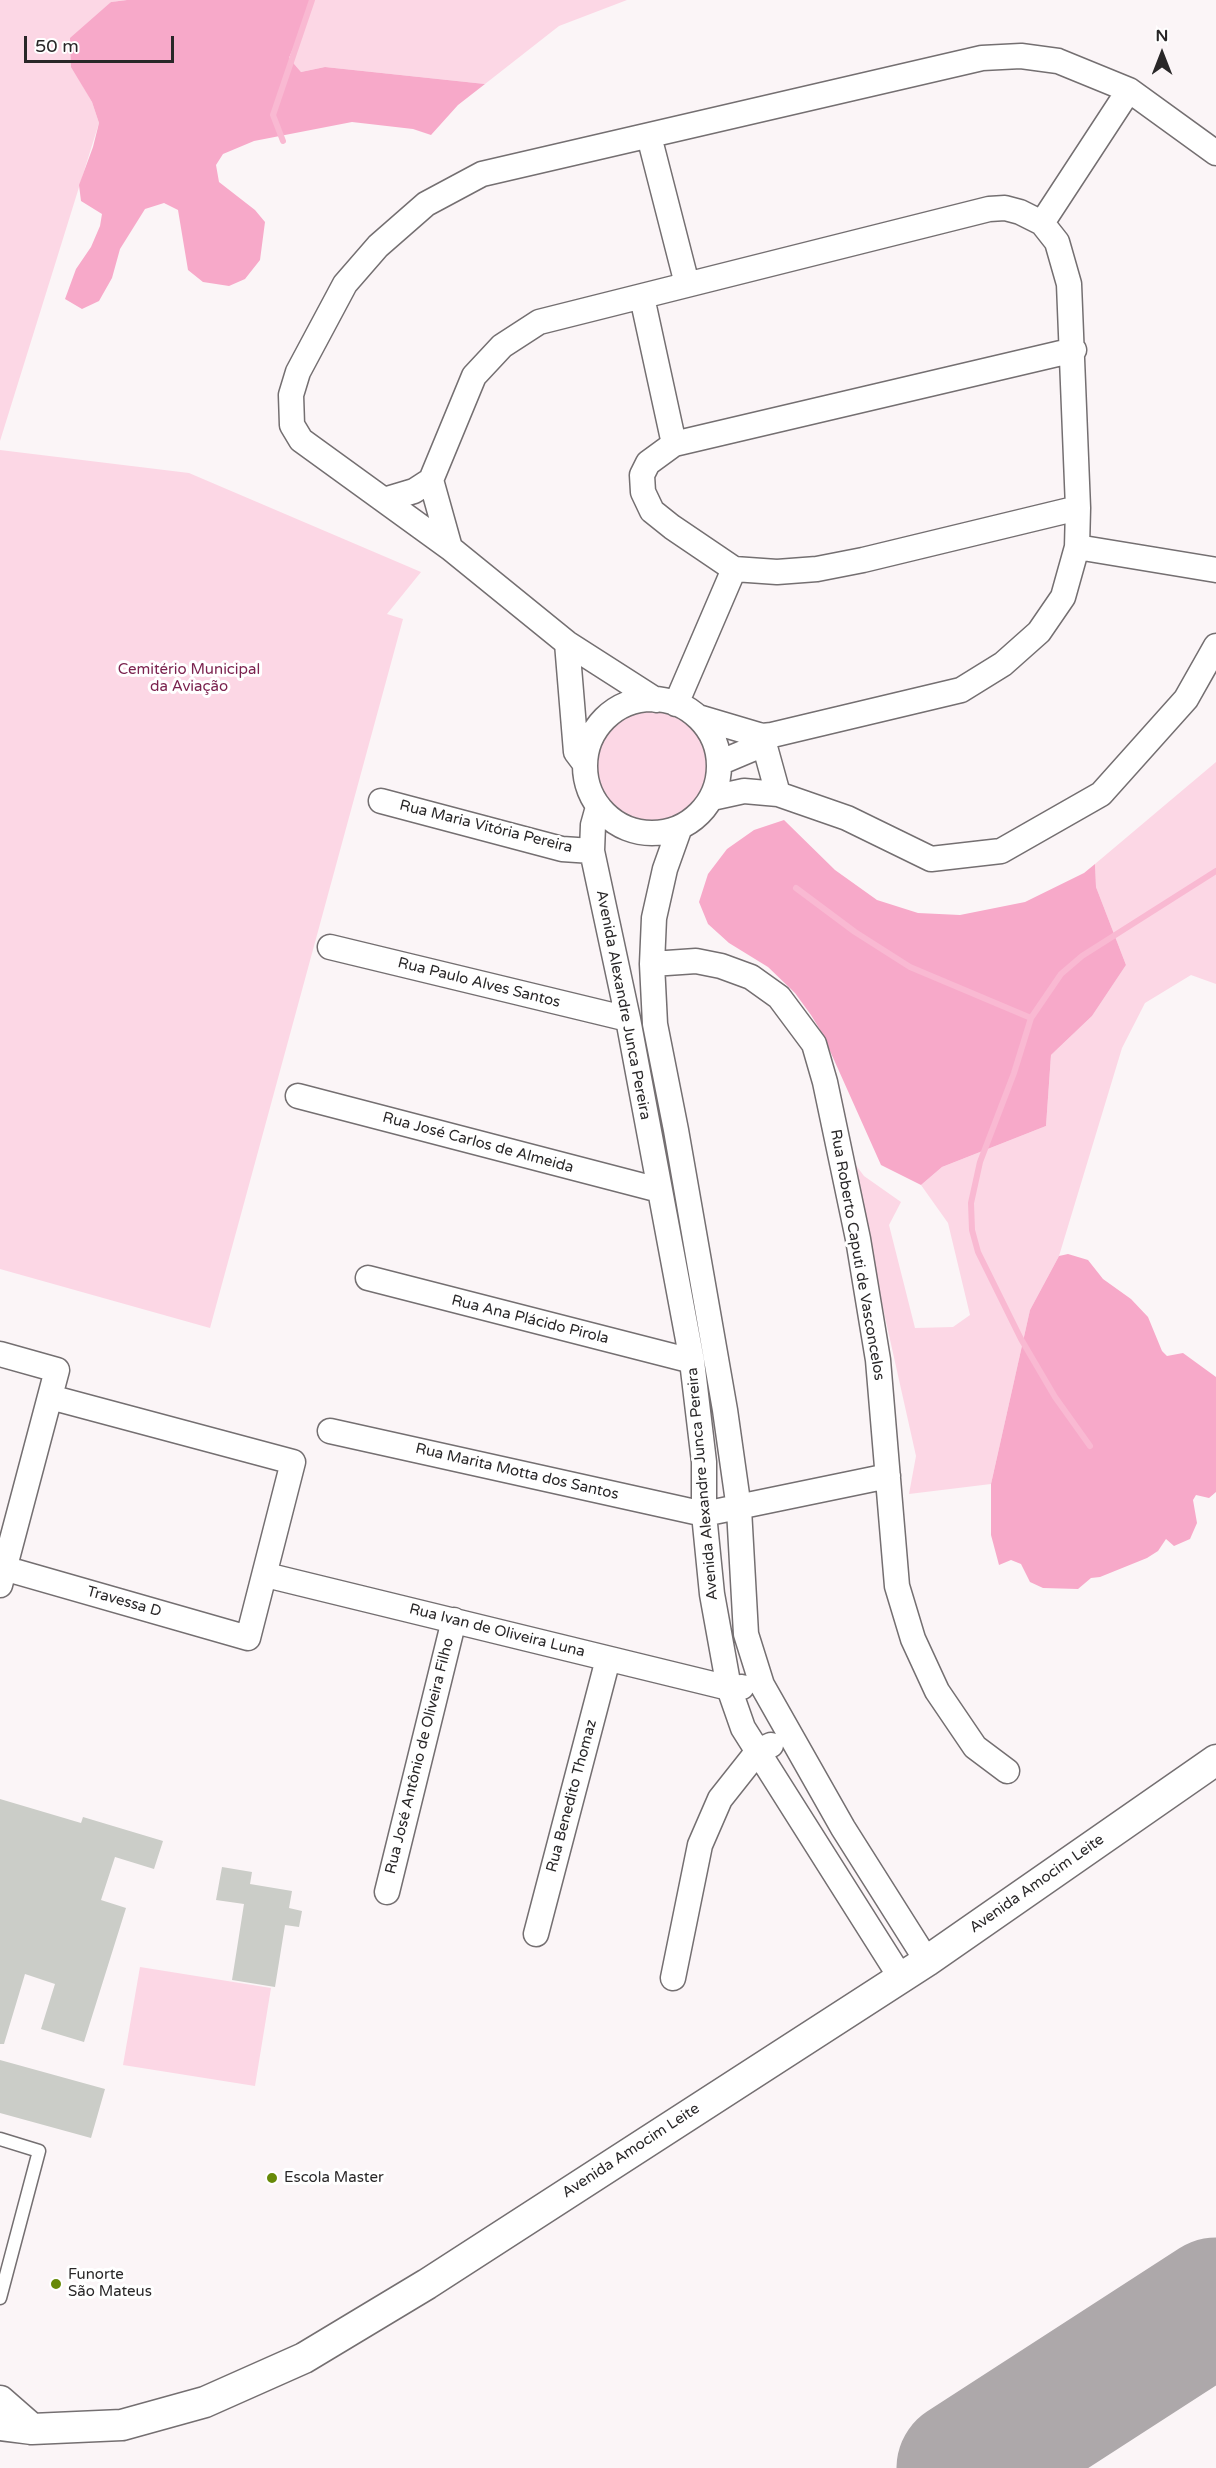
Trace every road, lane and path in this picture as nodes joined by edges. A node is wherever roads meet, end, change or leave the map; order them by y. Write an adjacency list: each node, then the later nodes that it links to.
1 (1129, 90): 2 (street); 3 (street); 4 (street)
2 (649, 136): 5 (street); 10 (street)
3 (1216, 153)
4 (1042, 223): 5 (street); 7 (street)
5 (687, 284): 6 (street)
6 (642, 297): 8 (street); 9 (street)
7 (1074, 350): 8 (street); 11 (street)
8 (674, 444): 14 (street)
9 (431, 480): 10 (street); 13 (street)
10 (384, 500): 13 (street)
11 (1078, 508): 12 (street); 14 (street)
12 (1077, 547): 15 (street); 20 (street)
13 (450, 548): 16 (street)
14 (734, 569): 18 (street)
15 (1216, 570)
16 (567, 643): 18 (street); 22 (street)
17 (1216, 646): 23 (street)
18 (666, 702): 19 (street); 22 (street)
19 (698, 717): 20 (street); 21 (street)
20 (763, 740): 21 (street); 23 (street)
21 (718, 763): 24 (street)
22 (585, 764): 26 (street)
23 (778, 794): 24 (street)
24 (712, 798): 27 (street)
25 (381, 801): 28 (street, Rua Maria Vitória Pereira)
26 (598, 807): 27 (street); 28 (street, Avenida Alexandre Junca Pereira)
27 (680, 827): 30 (street, Avenida Alexandre Junca Pereira)
28 (592, 851): 31 (street, Avenida Alexandre Junca Pereira)
29 (330, 947): 31 (street, Rua Paulo Alves Santos)
30 (652, 964): 39 (street, Rua Roberto Caputi de Vasconcelos); 40 (street, Avenida Alexandre Junca Pereira)
31 (628, 1019): 33 (street, Avenida Alexandre Junca Pereira)
32 (298, 1096): 33 (street, Rua José Carlos de Almeida)
33 (659, 1190): 36 (street, Avenida Alexandre Junca Pereira)
34 (368, 1278): 36 (street, Rua Ana Plácido Pirola)
35 (0, 1354): 37 (street)
36 (693, 1361): 41 (street, Avenida Alexandre Junca Pereira)
37 (51, 1397): 42 (street); 43 (street)
38 (330, 1431): 41 (street, Rua Marita Motta dos Santos)
39 (888, 1476): 40 (street); 51 (street, Rua Roberto Caputi de Vasconcelos)
40 (739, 1509): 41 (street); 46 (street, Avenida Alexandre Junca Pereira)
41 (704, 1514): 47 (street, Avenida Alexandre Junca Pereira)
42 (1, 1573): 43 (street, Travessa D)
43 (266, 1575): 44 (street, Rua Ivan de Oliveira Luna)
44 (454, 1620): 45 (street, Rua Ivan de Oliveira Luna); 52 (street, Rua José Antônio de Oliveira Filho)
45 (608, 1659): 47 (street, Rua Ivan de Oliveira Luna); 53 (street, Rua Benedito Thomaz)
46 (762, 1684): 47 (street); 48 (street, Avenida Alexandre Junca Pereira)
47 (729, 1688): 49 (street, Avenida Alexandre Junca Pereira)
48 (792, 1737): 49 (street); 54 (street, Avenida Alexandre Junca Pereira)
49 (758, 1751): 55 (street); 56 (street, Avenida Alexandre Junca Pereira)
50 (1216, 1760): 54 (street, Avenida Amocim Leite)
51 (1007, 1771)
52 (387, 1892)
53 (536, 1934)
54 (927, 1961): 56 (street, Avenida Amocim Leite)
55 (673, 1978)
56 (901, 1978): 61 (street, Avenida Amocim Leite)
57 (0, 2139): 58 (lane)
58 (0, 2298)
59 (0, 2401): 61 (street)
60 (0, 2425): 61 (street, Avenida Amocim Leite)
61 (32, 2429)

